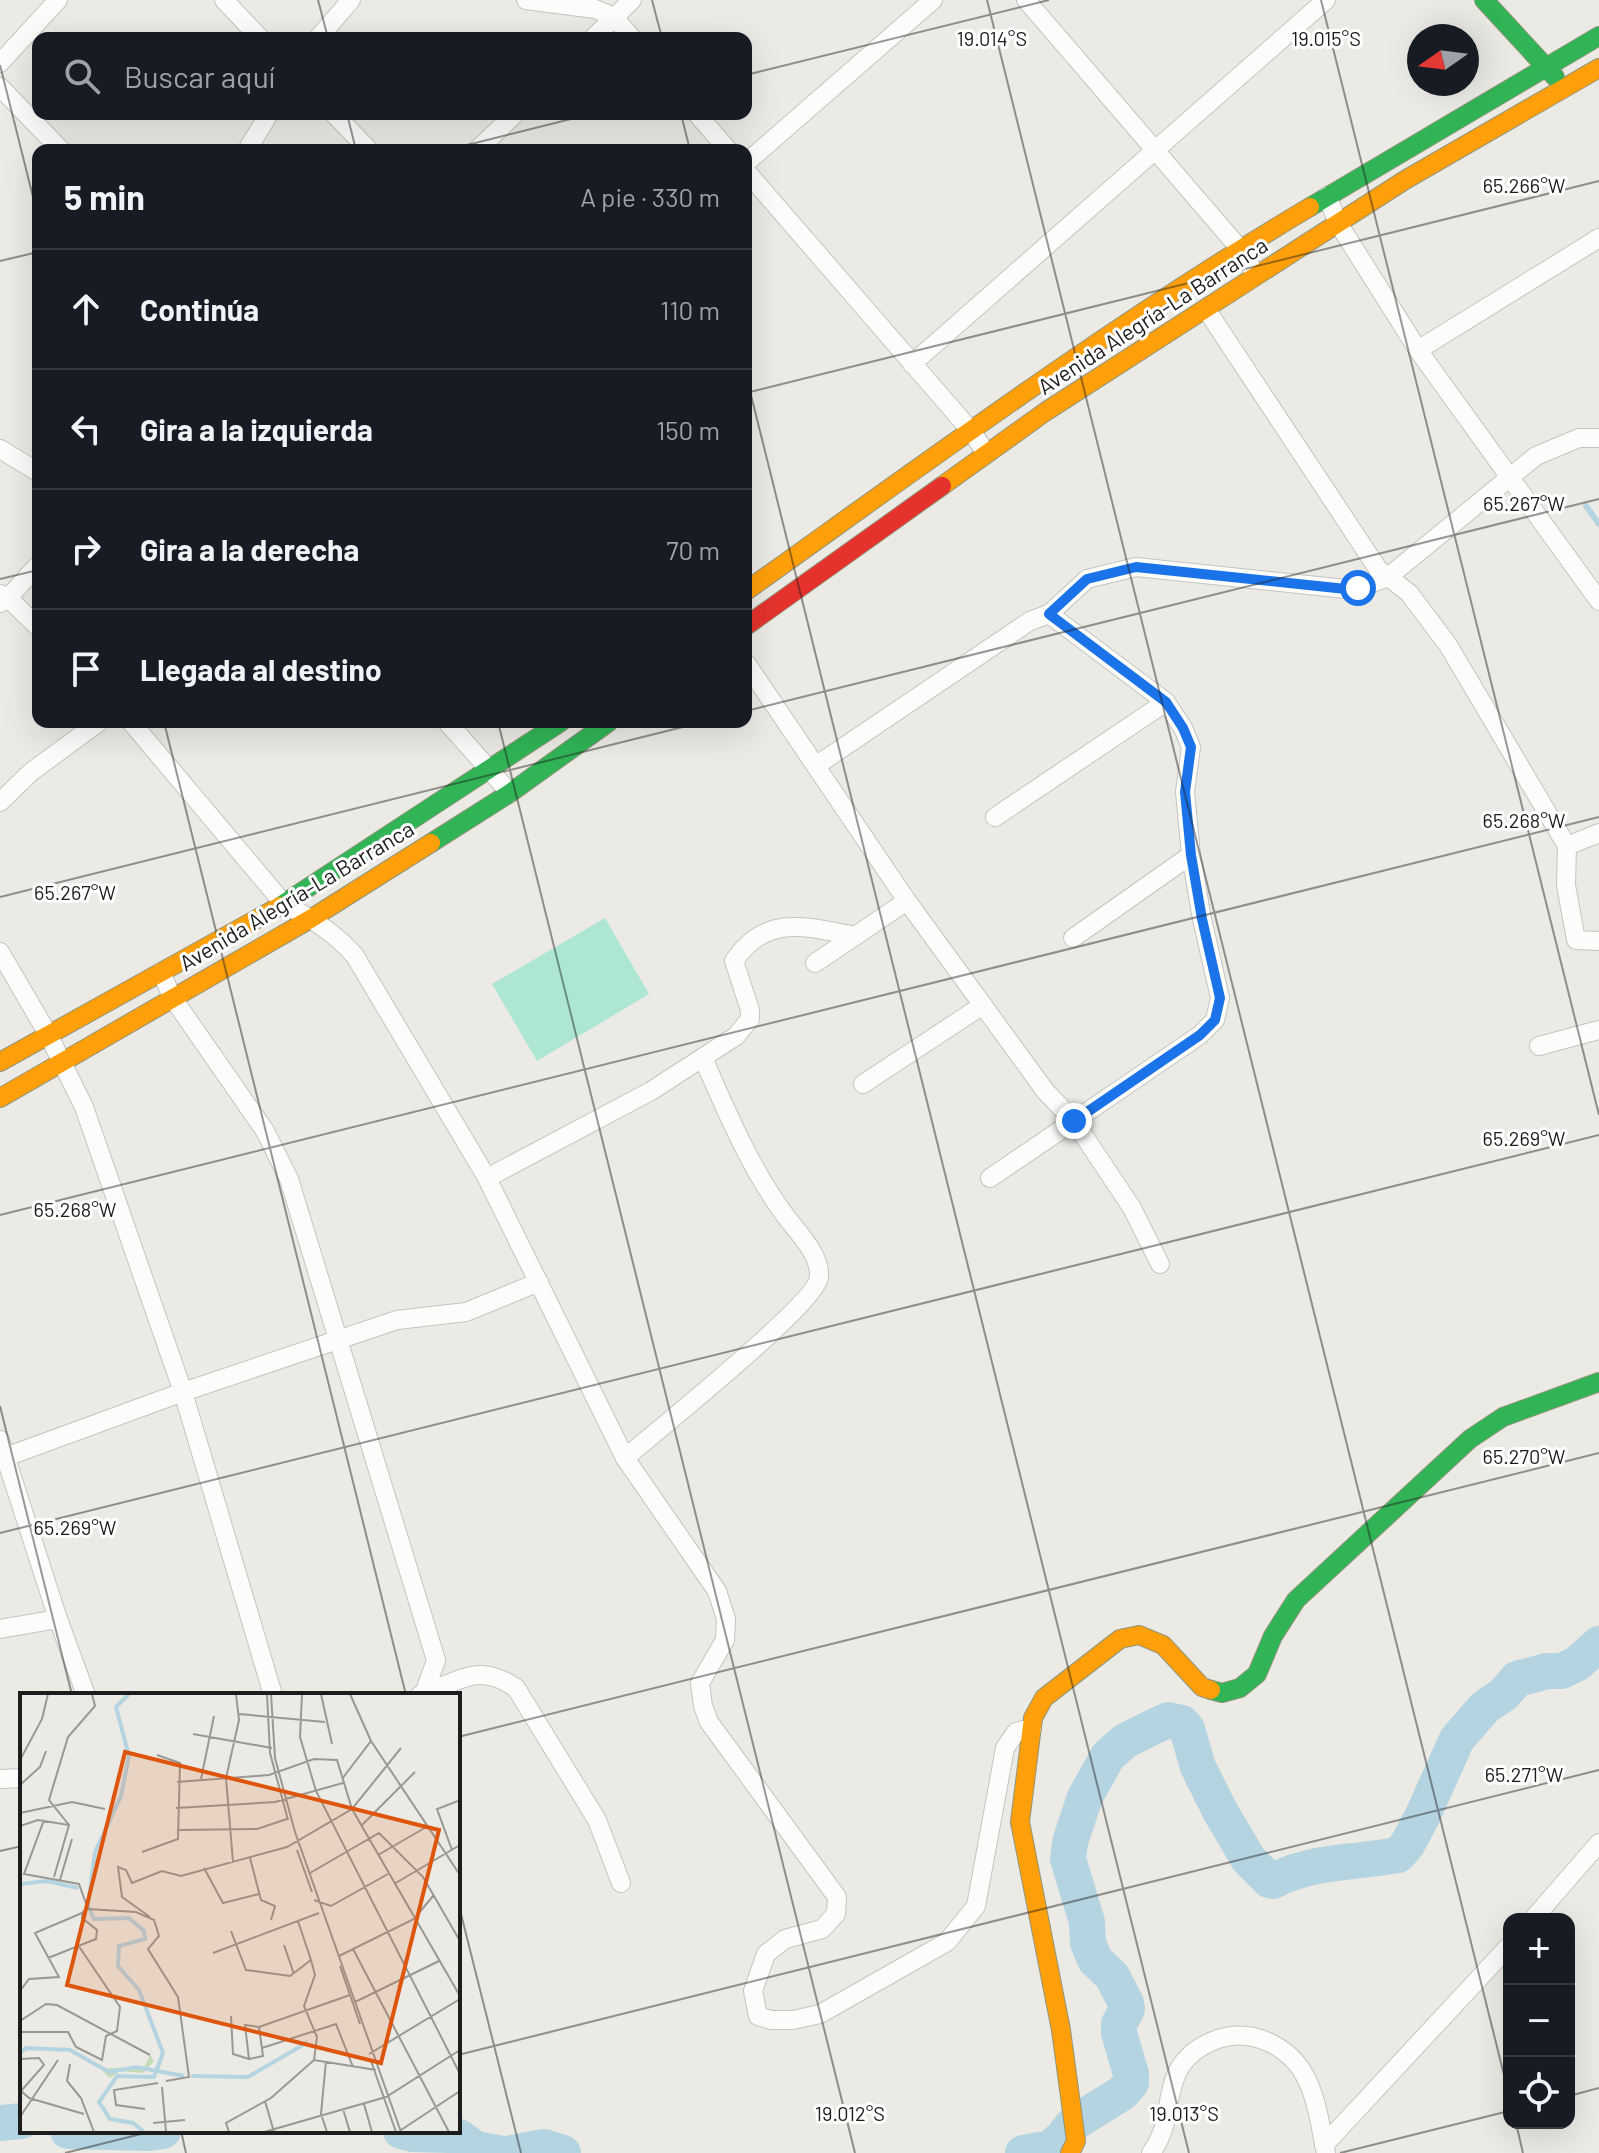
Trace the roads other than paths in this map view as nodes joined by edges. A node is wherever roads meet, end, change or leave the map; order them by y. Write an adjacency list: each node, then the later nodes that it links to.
1 (58, 0): 16 (street)
2 (224, 0): 11 (street)
3 (351, 0): 12 (street)
4 (526, 0): 10 (street)
5 (632, 0): 10 (street)
6 (933, 0): 31 (street)
7 (1026, 0): 30 (street)
8 (1326, 0): 30 (street)
9 (1484, 0): 17 (main road)
10 (614, 17): 13 (street); 14 (street)
11 (254, 32)
12 (323, 32)
13 (599, 32)
14 (627, 32)
15 (1599, 36): 17 (main road, Avenida Alegría-La Barranca)
16 (0, 63)
17 (1547, 67): 20 (main road); 33 (main road, Avenida Alegría-La Barranca)
18 (1599, 68): 20 (main road, Avenida Alegría-La Barranca)
19 (0, 87): 25 (street)
20 (1564, 89): 34 (main road, Avenida Alegría-La Barranca)
21 (265, 120): 26 (street)
22 (340, 120): 27 (street)
23 (509, 120): 28 (street)
24 (702, 120): 29 (street)
25 (55, 144)
26 (251, 144)
27 (363, 144)
28 (483, 144)
29 (723, 144)
30 (1155, 150): 36 (street); 40 (street)
31 (752, 158)
32 (752, 178): 40 (street)
33 (1327, 196): 34 (street); 36 (main road, Avenida Alegría-La Barranca)
34 (1338, 223): 37 (main road, Avenida Alegría-La Barranca); 39 (street)
35 (1599, 238): 39 (street)
36 (1240, 249): 37 (street); 41 (main road, Avenida Alegría-La Barranca)
37 (1256, 275): 38 (main road, Avenida Alegría-La Barranca)
38 (1206, 309): 44 (main road, Avenida Alegría-La Barranca); 48 (street)
39 (1418, 350): 46 (street)
40 (912, 364): 41 (street)
41 (971, 431): 44 (street); 49 (main road, Avenida Alegría-La Barranca)
42 (1599, 438): 46 (street)
43 (0, 449): 45 (street)
44 (986, 453): 54 (main road, Avenida Alegría-La Barranca)
45 (32, 468)
46 (1510, 477): 48 (street); 51 (street)
47 (32, 571): 50 (street)
48 (1388, 577): 52 (street); 68 (street)
49 (752, 587)
50 (3, 598): 53 (street)
51 (1599, 601)
52 (1049, 614): 56 (street); 62 (street)
53 (32, 622)
54 (752, 622)
55 (752, 672): 62 (street)
56 (1166, 702): 66 (street); 69 (street)
57 (91, 728): 65 (street)
58 (136, 728): 71 (street)
59 (452, 728): 63 (street)
60 (552, 728): 63 (main road, Avenida Alegría-La Barranca)
61 (601, 728): 64 (main road, Avenida Alegría-La Barranca)
62 (817, 765): 70 (street)
63 (490, 771): 64 (street); 71 (main road, Avenida Alegría-La Barranca)
64 (510, 793): 72 (main road, Avenida Alegría-La Barranca)
65 (0, 802)
66 (995, 817)
67 (1599, 833): 68 (street)
68 (1567, 846): 75 (street)
69 (1191, 855): 74 (street); 89 (street)
70 (907, 901): 73 (street); 80 (street)
71 (284, 904): 72 (street); 78 (main road, Avenida Alegría-La Barranca)
72 (312, 918): 79 (main road, Avenida Alegría-La Barranca); 90 (street)
73 (855, 936): 77 (street); 84 (street)
74 (1073, 938)
75 (1599, 941)
76 (0, 952): 82 (street)
77 (815, 963)
78 (161, 972): 79 (street); 82 (main road, Avenida Alegría-La Barranca)
79 (172, 997): 86 (main road, Avenida Alegría-La Barranca); 94 (street)
80 (983, 1005): 87 (street); 89 (street)
81 (1599, 1030): 83 (street)
82 (49, 1036): 85 (main road, Avenida Alegría-La Barranca); 86 (street)
83 (1539, 1046)
84 (703, 1058): 90 (street); 98 (street)
85 (0, 1062)
86 (62, 1064): 88 (main road, Avenida Alegría-La Barranca); 96 (street)
87 (863, 1084)
88 (0, 1098)
89 (1074, 1121): 91 (street); 92 (street)
90 (487, 1178): 93 (street)
91 (990, 1178)
92 (1160, 1264)
93 (539, 1282): 94 (street); 98 (street)
94 (338, 1340): 96 (street); 104 (street)
95 (1599, 1382): 106 (main road)
96 (183, 1392): 99 (street); 103 (street)
97 (0, 1440): 99 (street)
98 (625, 1458): 106 (street)
99 (3, 1459): 100 (street)
100 (58, 1619): 101 (street); 102 (street)
101 (0, 1629)
102 (85, 1693)
103 (272, 1693)
104 (422, 1693)
105 (425, 1693): 110 (street)
106 (1032, 1728): 114 (main road)
107 (20, 1778): 108 (street)
108 (0, 1779)
109 (1599, 1843): 111 (street)
110 (621, 1883)
111 (1538, 1913)
112 (1503, 1953): 113 (street)
113 (1325, 2149): 115 (street)
114 (1070, 2153)
115 (1151, 2153)

